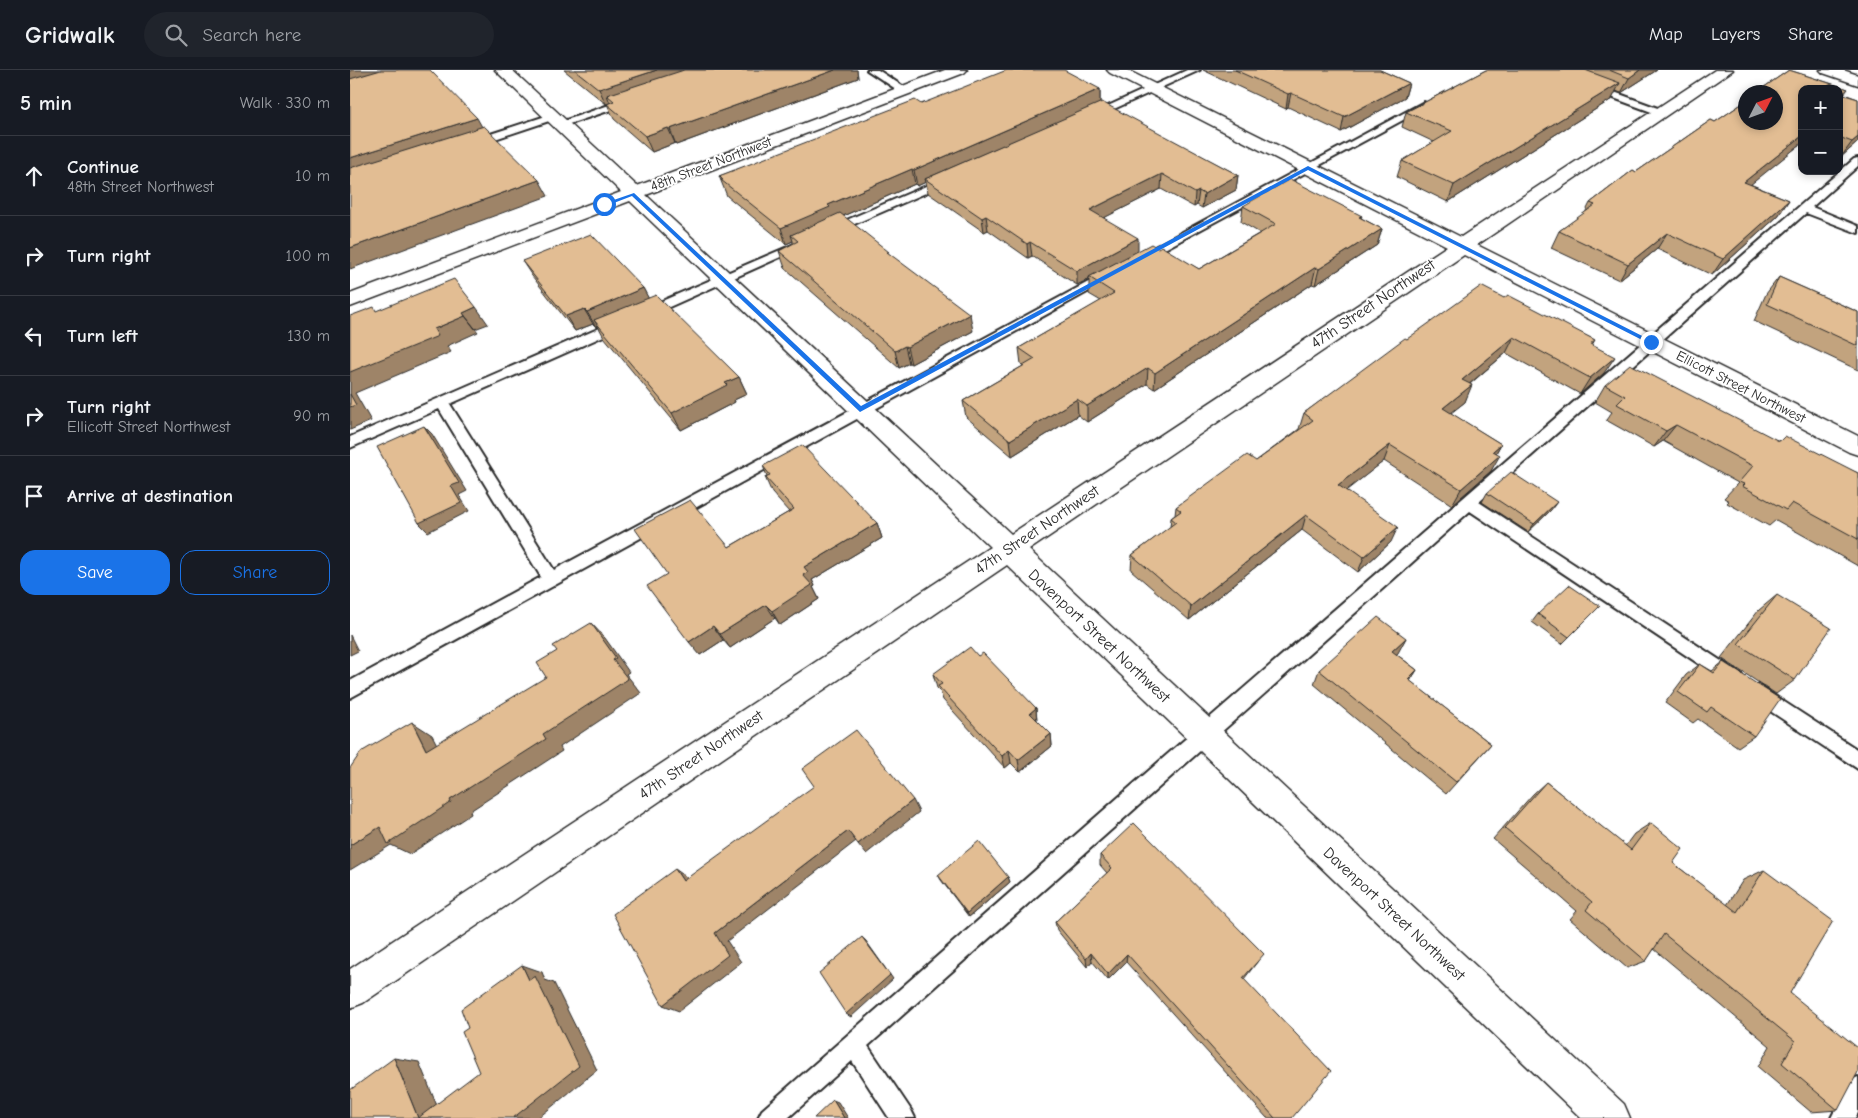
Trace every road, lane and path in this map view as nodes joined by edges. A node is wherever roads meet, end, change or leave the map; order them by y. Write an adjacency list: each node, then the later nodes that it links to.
1 (502, 70): 15 (street, Davenport Street Northwest)
2 (872, 70): 11 (lane)
3 (960, 70): 11 (street, 48th Street Northwest)
4 (1116, 70): 10 (street, Ellicott Street Northwest)
5 (1195, 70): 10 (lane)
6 (1724, 70): 14 (street, 47th Street Northwest)
7 (1828, 70): 8 (street)
8 (1858, 80)
9 (1583, 83): 14 (lane)
10 (1152, 89): 16 (lane); 19 (street, Ellicott Street Northwest)
11 (905, 91): 21 (street, 48th Street Northwest)
12 (640, 97): 15 (lane)
13 (1437, 97): 19 (lane)
14 (1660, 112): 26 (street, 47th Street Northwest)
15 (556, 121): 17 (lane); 21 (street, Davenport Street Northwest)
16 (1080, 121)
17 (460, 147)
18 (1858, 161): 22 (lane)
19 (1308, 168): 26 (street, Ellicott Street Northwest); 27 (lane)
20 (962, 173): 24 (lane)
21 (632, 194): 29 (street, Davenport Street Northwest); 30 (street, 48th Street Northwest)
22 (1804, 208): 23 (lane); 31 (lane)
23 (1858, 230)
24 (826, 234)
25 (807, 242): 29 (lane)
26 (1461, 245): 31 (street, Ellicott Street Northwest); 37 (street, 47th Street Northwest)
27 (1135, 261)
28 (1118, 271): 33 (lane)
29 (722, 279): 32 (lane); 33 (street, Davenport Street Northwest)
30 (350, 300)
31 (1651, 342): 35 (street, Ellicott Street Northwest); 36 (lane)
32 (442, 403): 34 (lane); 38 (lane)
33 (860, 410): 37 (street, Davenport Street Northwest); 38 (lane)
34 (350, 443)
35 (1858, 446)
36 (1468, 502): 40 (lane); 41 (lane)
37 (1008, 549): 40 (street, Davenport Street Northwest); 42 (street, 47th Street Northwest)
38 (551, 580): 39 (lane)
39 (350, 690)
40 (1204, 734): 43 (lane); 47 (street, Davenport Street Northwest)
41 (1858, 760)
42 (350, 990)
43 (854, 1044): 45 (lane); 46 (lane)
44 (1858, 1089): 48 (lane)
45 (770, 1118)
46 (903, 1118)
47 (1610, 1118)
48 (1843, 1118)

